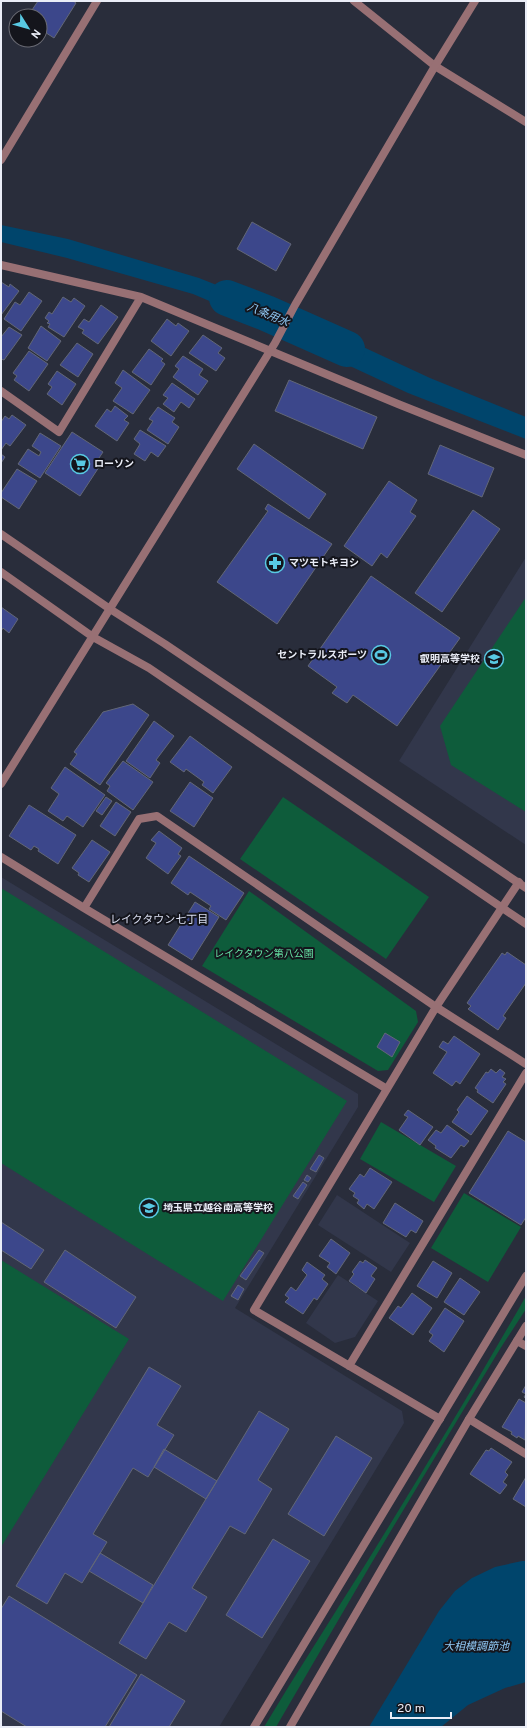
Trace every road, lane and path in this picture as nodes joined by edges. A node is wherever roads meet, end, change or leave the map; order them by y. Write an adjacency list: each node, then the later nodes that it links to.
1 (97, 1): 6 (street)
2 (354, 1): 4 (street)
3 (475, 1): 4 (street)
4 (435, 66): 5 (street); 9 (street)
5 (526, 122)
6 (1, 160)
7 (1, 265): 8 (street)
8 (141, 297): 9 (street); 10 (street)
9 (269, 351): 11 (street); 14 (street)
10 (1, 392)
11 (526, 455)
12 (1, 534): 14 (street)
13 (1, 572): 15 (street)
14 (110, 609): 15 (street); 18 (street)
15 (93, 637): 16 (street); 21 (street)
16 (1, 784)
17 (1, 857): 20 (street)
18 (519, 882): 19 (street); 21 (street)
19 (526, 888)
20 (84, 908): 23 (street); 26 (street)
21 (502, 908): 22 (street); 23 (street)
22 (526, 924)
23 (436, 1007): 24 (street); 26 (street)
24 (526, 1064)
25 (526, 1073): 31 (street)
26 (387, 1089): 31 (street)
27 (526, 1276): 32 (street)
28 (526, 1326): 29 (street)
29 (516, 1341): 30 (street); 33 (street)
30 (526, 1346)
31 (349, 1366): 32 (street)
32 (440, 1419): 35 (street)
33 (469, 1419): 34 (street); 36 (street)
34 (526, 1454)
35 (254, 1727)
36 (290, 1727)

